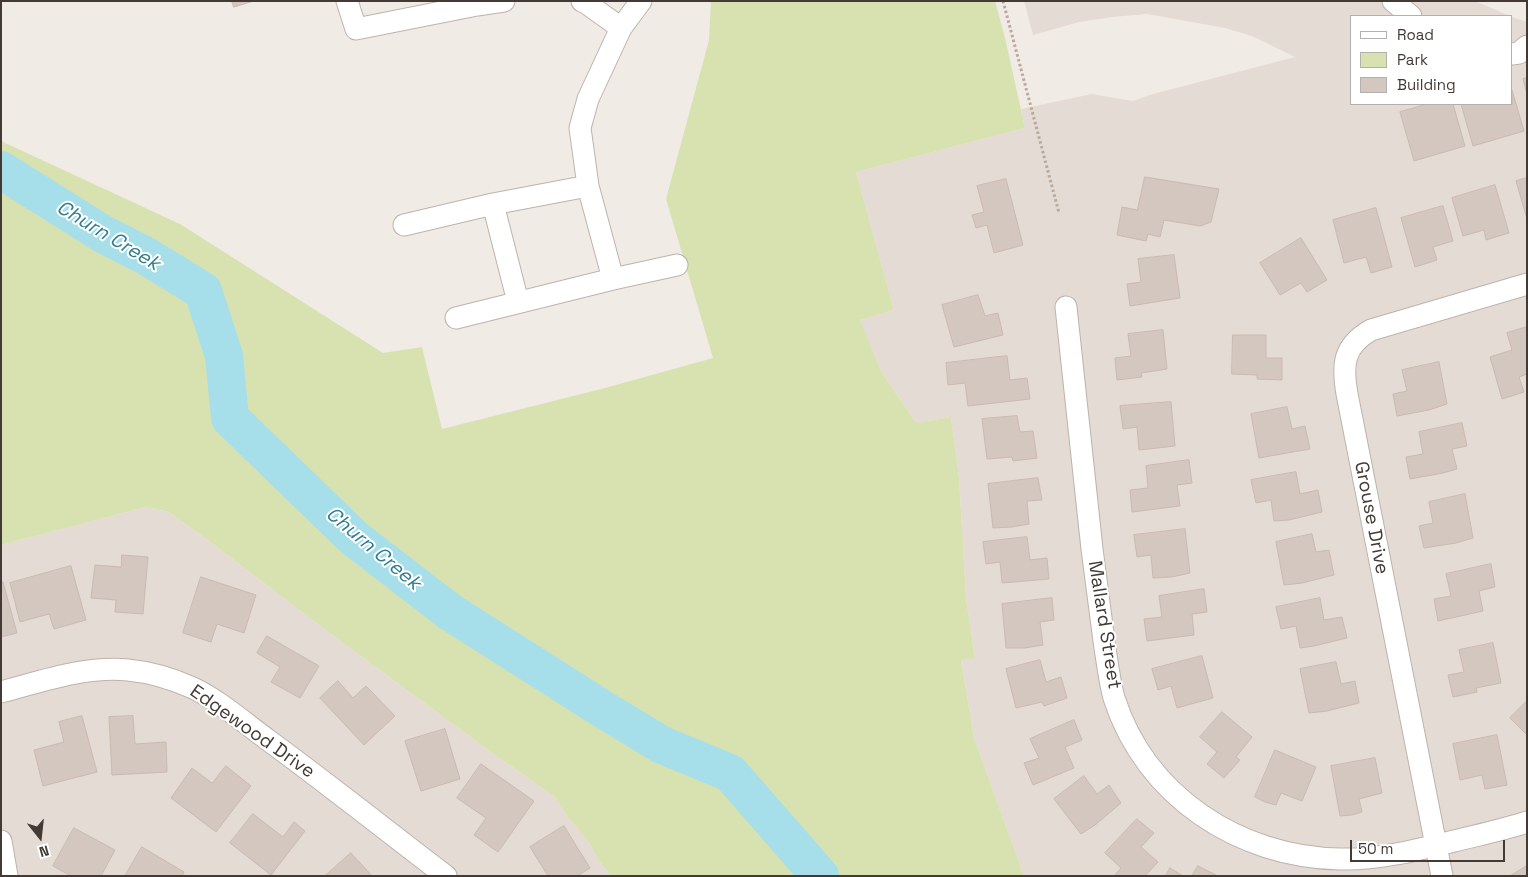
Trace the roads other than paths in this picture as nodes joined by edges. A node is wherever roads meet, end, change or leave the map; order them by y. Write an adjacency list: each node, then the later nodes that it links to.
1 (347, 1): 2 (street)
2 (504, 1)
3 (582, 1): 7 (street)
4 (641, 1): 7 (street)
5 (1393, 1): 6 (street)
6 (1410, 15)
7 (621, 28): 10 (street)
8 (1527, 46): 9 (street)
9 (1513, 54)
10 (588, 186): 11 (street); 14 (street)
11 (493, 204): 12 (street); 16 (street)
12 (404, 225)
13 (677, 265): 14 (street)
14 (613, 279): 16 (street)
15 (1527, 284): 22 (street, Grouse Drive)
16 (518, 302): 18 (street)
17 (1066, 307): 22 (street, Mallard Street)
18 (456, 318)
19 (1, 692): 24 (street, Edgewood Drive)
20 (1527, 822): 22 (street, Mallard Street)
21 (1, 841): 23 (street)
22 (1436, 845): 25 (street, Grouse Drive)
23 (7, 876)
24 (446, 876)
25 (1442, 876)

